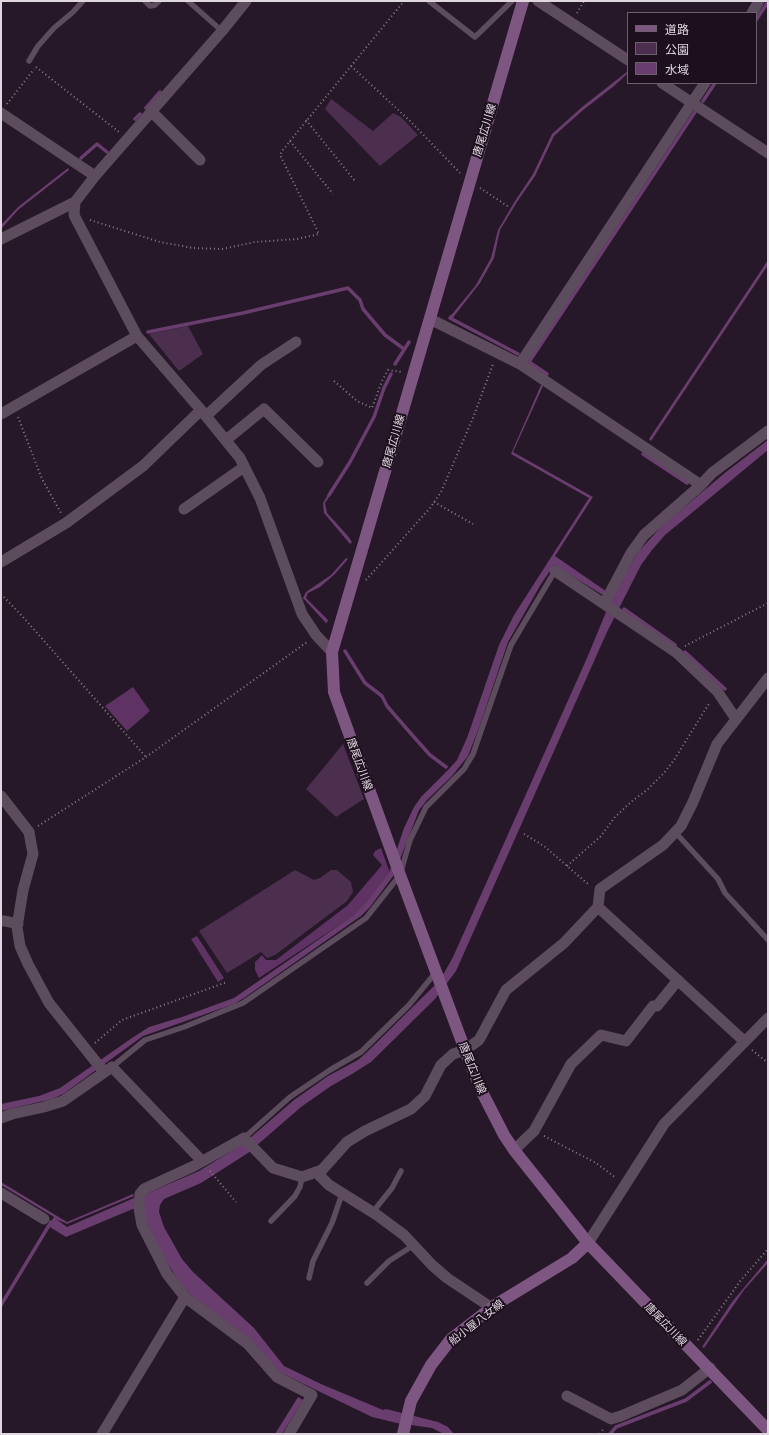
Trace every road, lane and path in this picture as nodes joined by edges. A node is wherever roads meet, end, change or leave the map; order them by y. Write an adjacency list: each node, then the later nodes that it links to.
1 (83, 1): 15 (lane)
2 (145, 1): 3 (lane)
3 (159, 1)
4 (188, 1): 13 (lane)
5 (246, 1): 13 (street)
6 (404, 1): 16 (path)
7 (429, 1): 8 (lane)
8 (512, 1)
9 (523, 1): 29 (main road, 唐尾広川線)
10 (538, 1): 14 (street)
11 (760, 1): 12 (street)
12 (753, 12)
13 (222, 31): 22 (street)
14 (627, 59)
15 (29, 61): 17 (path)
16 (351, 66): 23 (path); 29 (path)
17 (36, 67): 21 (path); 24 (path)
18 (664, 84): 20 (street)
19 (704, 84): 20 (street)
20 (692, 103): 26 (street); 40 (street)
21 (3, 109): 28 (street)
22 (152, 112): 24 (street); 27 (street)
23 (306, 120): 25 (path); 30 (path)
24 (128, 139): 28 (street)
25 (290, 140): 31 (path); 34 (path)
26 (768, 153)
27 (200, 160)
28 (95, 176): 32 (street)
29 (466, 178): 33 (path); 36 (main road, 唐尾広川線)
30 (355, 181)
31 (333, 194)
32 (75, 202): 34 (street); 35 (street)
33 (509, 207)
34 (74, 215): 37 (street)
35 (1, 239)
36 (430, 318): 39 (street); 41 (main road, 唐尾広川線)
37 (137, 336): 43 (street); 44 (street)
38 (296, 342): 44 (street)
39 (497, 352): 40 (street); 51 (path)
40 (520, 364): 50 (street)
41 (414, 374): 42 (path); 62 (main road, 唐尾広川線)
42 (334, 381)
43 (14, 407): 45 (street); 53 (path)
44 (204, 413): 47 (street); 53 (street)
45 (1, 414)
46 (768, 431): 50 (street)
47 (226, 440): 48 (street); 49 (street)
48 (318, 462)
49 (244, 467): 52 (street); 61 (street)
50 (701, 485): 60 (street)
51 (434, 502): 54 (path); 57 (path)
52 (184, 509)
53 (66, 523): 55 (street)
54 (473, 524)
55 (1, 562)
56 (555, 571): 60 (street); 73 (lane)
57 (364, 583)
58 (1, 594): 67 (path)
59 (768, 604): 63 (path)
60 (605, 605): 63 (street)
61 (316, 635): 62 (street); 67 (path)
62 (332, 652): 73 (main road, 唐尾広川線)
63 (674, 652): 65 (street)
64 (766, 684): 66 (street)
65 (717, 691): 66 (street); 72 (path)
66 (736, 719): 70 (street)
67 (146, 757): 69 (path)
68 (1, 796): 69 (street)
69 (29, 832): 77 (street)
70 (675, 832): 74 (street); 78 (lane)
71 (524, 834): 72 (path)
72 (567, 866): 74 (path)
73 (399, 873): 79 (main road, 唐尾広川線); 87 (lane)
74 (600, 891): 75 (street)
75 (598, 907): 80 (street); 85 (street)
76 (1, 921): 77 (street)
77 (18, 924): 84 (street)
78 (768, 940)
79 (437, 975): 85 (main road, 唐尾広川線); 90 (lane)
80 (678, 980): 83 (street); 89 (street)
81 (227, 982): 84 (path)
82 (768, 1018): 83 (street)
83 (744, 1042): 86 (path); 97 (street)
84 (87, 1050): 87 (street)
85 (465, 1050): 91 (main road, 唐尾広川線); 94 (street)
86 (768, 1063)
87 (104, 1067): 88 (street); 92 (street)
88 (1, 1118)
89 (534, 1131): 91 (street); 97 (path)
90 (244, 1138): 92 (street); 96 (street)
91 (514, 1150): 104 (main road, 唐尾広川線)
92 (202, 1161): 109 (street)
93 (401, 1171): 101 (lane)
94 (316, 1172): 96 (street); 99 (street)
95 (214, 1176): 100 (path)
96 (302, 1177): 103 (lane)
97 (624, 1185): 104 (street)
98 (1, 1193): 102 (street)
99 (342, 1194): 101 (street); 107 (lane)
100 (236, 1202)
101 (372, 1212): 105 (street)
102 (44, 1219)
103 (271, 1221)
104 (588, 1243): 110 (main road, 船小屋八女線); 111 (main road, 唐尾広川線)
105 (414, 1245): 108 (lane); 110 (street)
106 (768, 1249): 111 (path)
107 (309, 1278)
108 (367, 1282)
109 (185, 1297): 116 (street); 117 (street)
110 (492, 1308): 114 (main road, 船小屋八女線)
111 (692, 1350): 112 (main road, 唐尾広川線)
112 (710, 1368): 113 (street); 115 (main road, 唐尾広川線)
113 (567, 1396)
114 (404, 1430)
115 (768, 1430)
116 (102, 1434)
117 (289, 1434)

